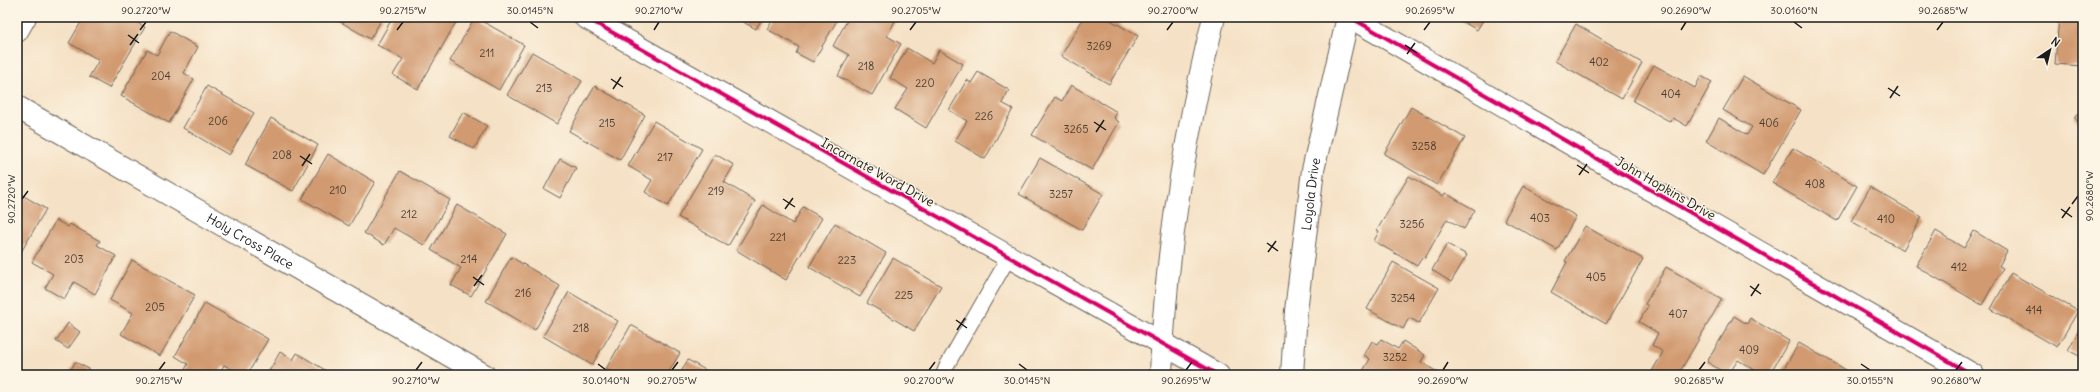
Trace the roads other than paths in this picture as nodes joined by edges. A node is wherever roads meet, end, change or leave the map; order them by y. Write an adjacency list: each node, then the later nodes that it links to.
1 (25, 17): 5 (street)
2 (585, 17): 7 (street, Incarnate Word Drive)
3 (1214, 17): 8 (street)
4 (1349, 17): 13 (street, Loyola Drive); 14 (street, John Hopkins Drive)
5 (17, 31)
6 (17, 107): 9 (street, Holy Cross Place)
7 (1009, 257): 8 (street, Incarnate Word Drive); 10 (lane)
8 (1162, 342): 11 (street); 12 (street, Incarnate Word Drive)
9 (484, 375)
10 (943, 375)
11 (1161, 375)
12 (1218, 375)
13 (1292, 375)
14 (1973, 375)

